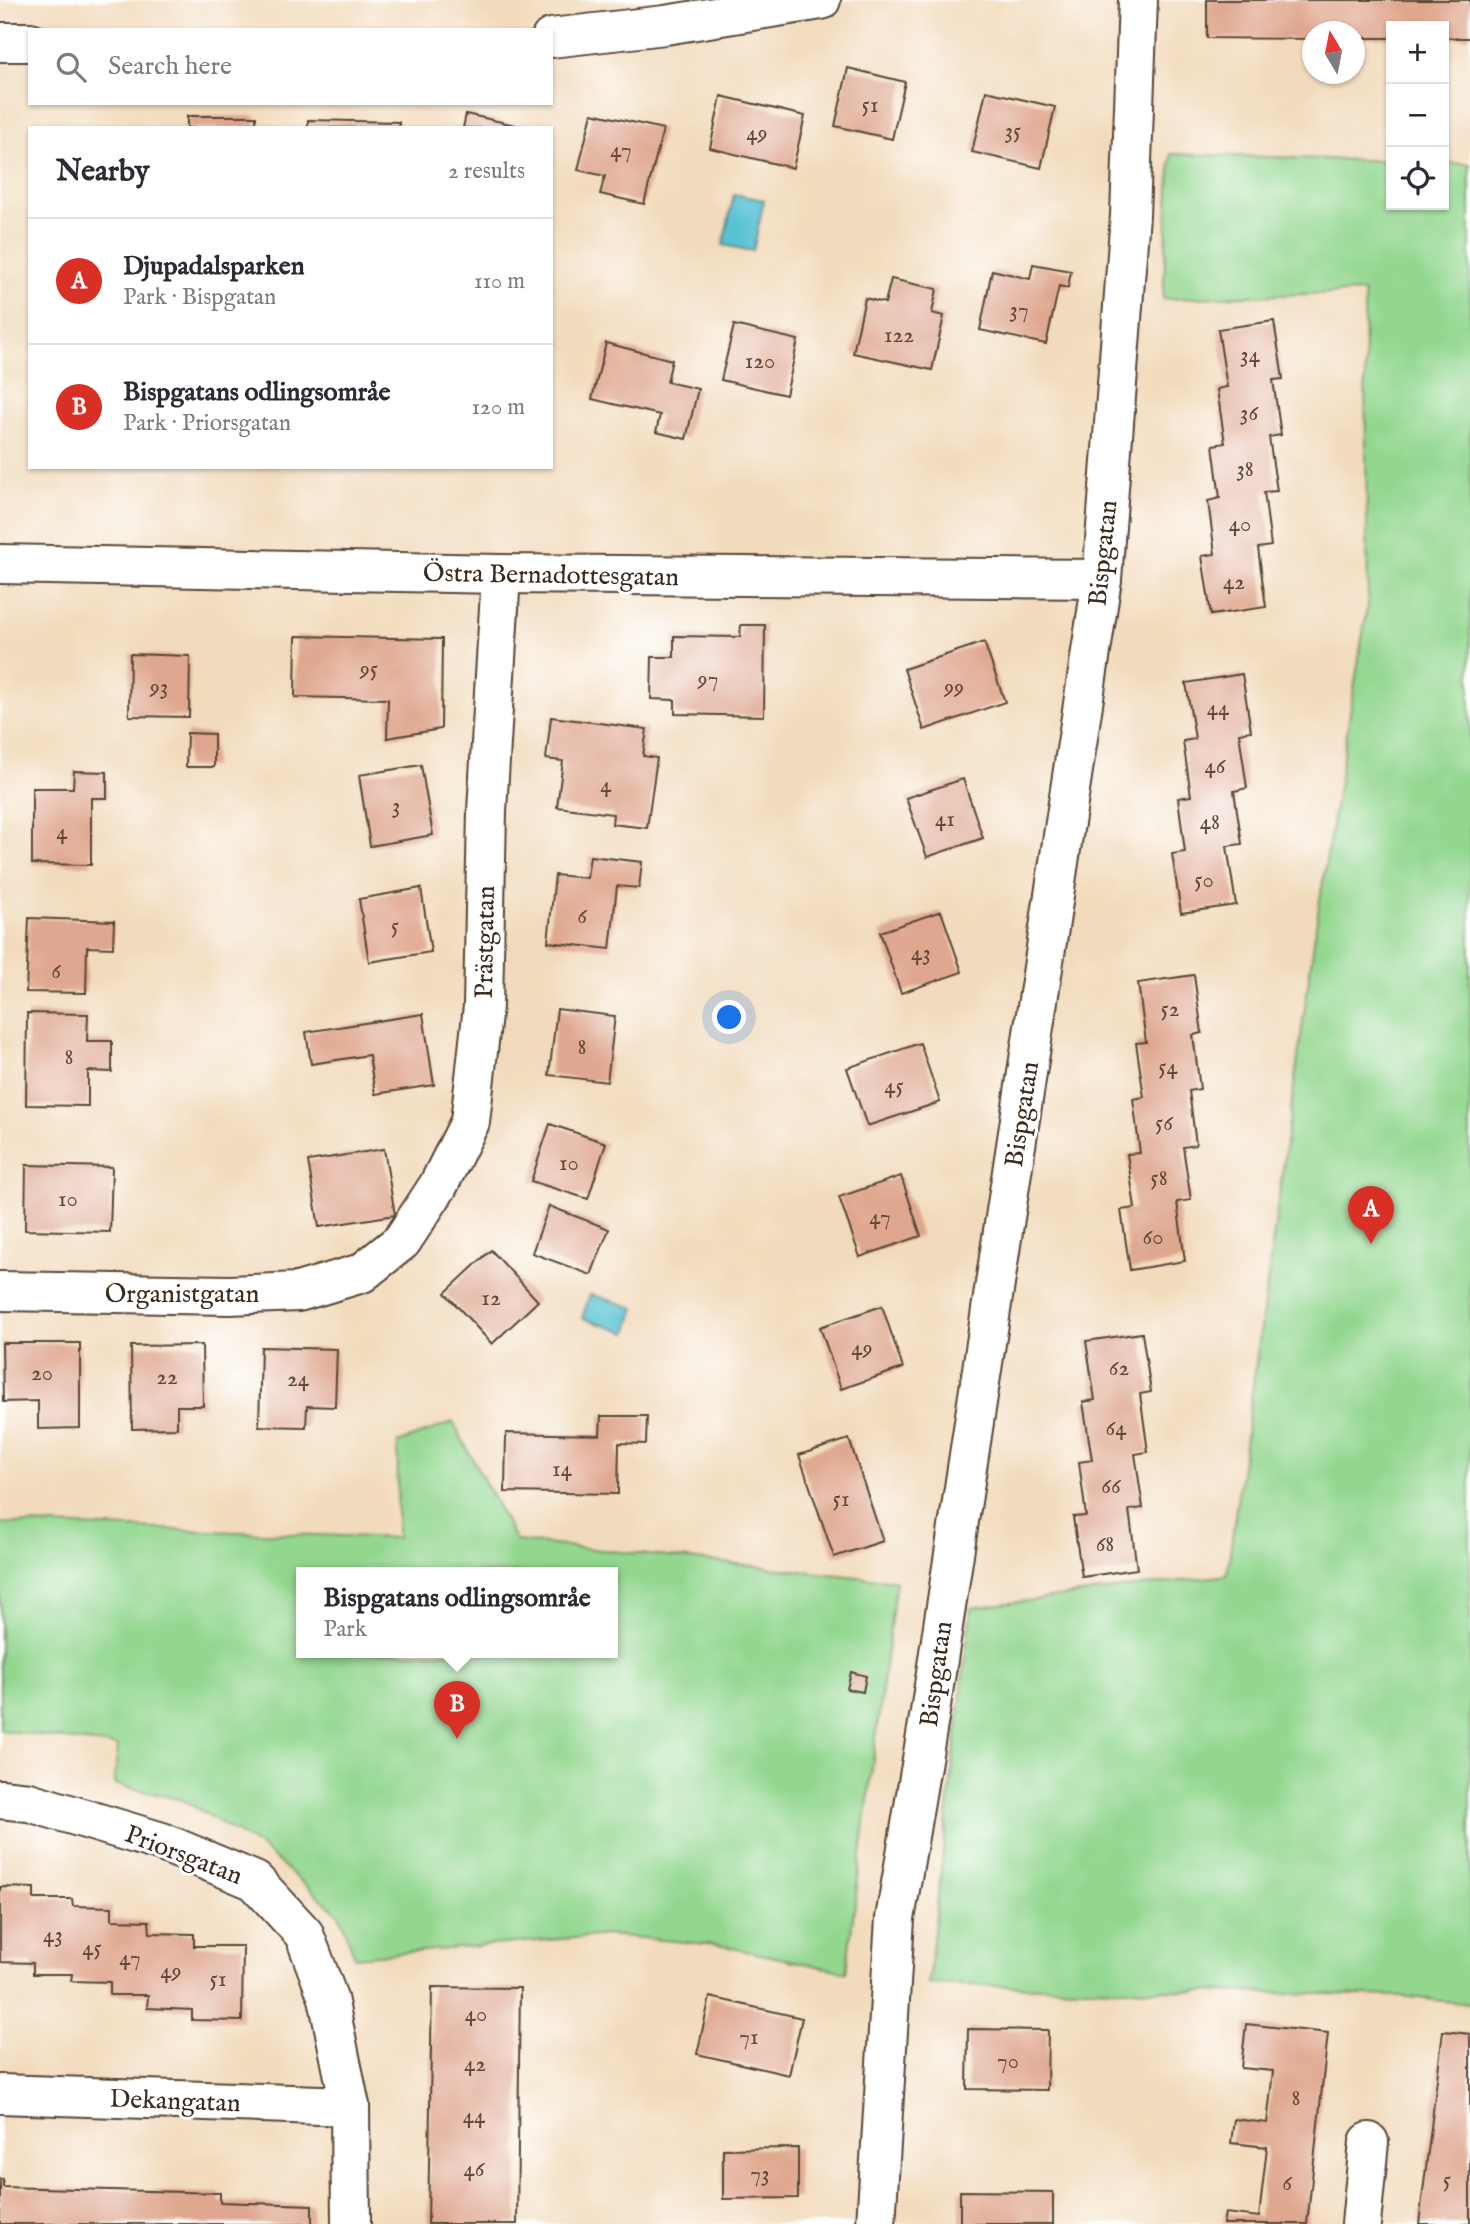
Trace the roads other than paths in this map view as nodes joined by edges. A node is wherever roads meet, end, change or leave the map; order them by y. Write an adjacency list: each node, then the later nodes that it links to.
1 (821, 0): 3 (street)
2 (1138, 0): 8 (street, Bispgatan)
3 (553, 38)
4 (0, 42): 5 (street)
5 (28, 42)
6 (0, 564): 7 (street, Östra Bernadottesgatan)
7 (501, 574): 8 (street, Östra Bernadottesgatan); 9 (street, Prästgatan)
8 (1102, 579): 16 (street, Bispgatan)
9 (362, 1273): 10 (street, Organistgatan)
10 (0, 1290)
11 (0, 1799): 13 (street, Priorsgatan)
12 (0, 2094): 13 (street, Dekangatan)
13 (350, 2106): 15 (street, Priorsgatan)
14 (1370, 2142): 17 (street)
15 (351, 2224)
16 (876, 2224)
17 (1361, 2224)

